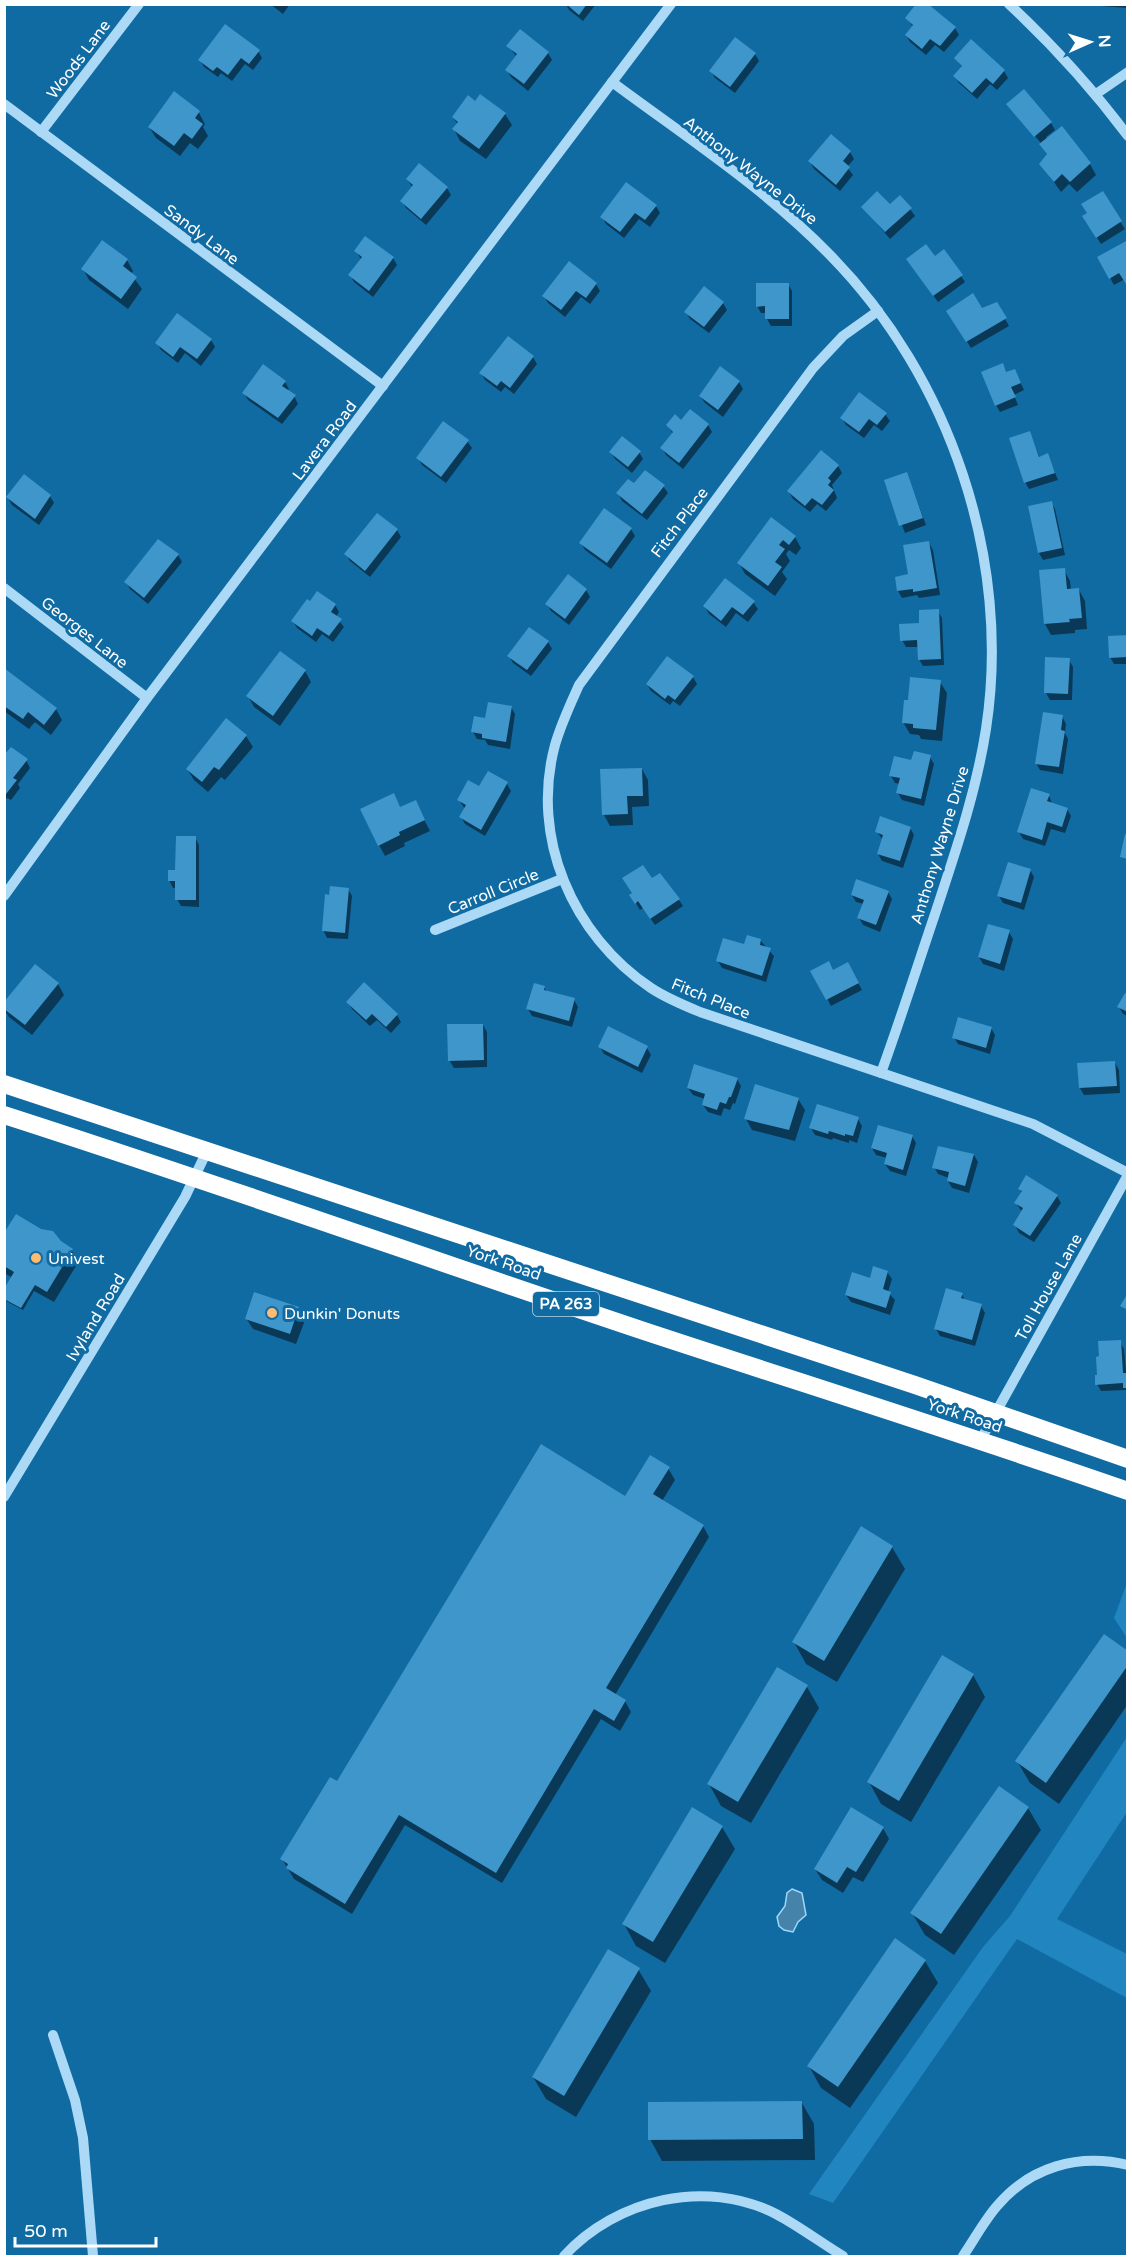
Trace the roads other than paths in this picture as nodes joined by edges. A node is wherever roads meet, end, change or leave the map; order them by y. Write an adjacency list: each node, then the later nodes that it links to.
1 (139, 4): 8 (street, Woods Lane)
2 (671, 4): 5 (street, Lavera Road)
3 (1009, 4): 6 (street)
4 (1128, 72): 6 (street)
5 (612, 82): 10 (street, Anthony Wayne Drive); 11 (street, Lavera Road)
6 (1096, 94): 9 (street)
7 (4, 104): 8 (street, Sandy Lane)
8 (41, 132): 11 (street, Sandy Lane)
9 (1128, 136)
10 (878, 311): 14 (street, Fitch Place); 17 (street, Anthony Wayne Drive)
11 (383, 386): 13 (street, Lavera Road)
12 (4, 588): 13 (street, Georges Lane)
13 (147, 699): 15 (street, Lavera Road)
14 (562, 879): 16 (street, Carroll Circle); 17 (street, Fitch Place)
15 (4, 896)
16 (435, 930)
17 (881, 1073): 21 (street, Fitch Place)
18 (4, 1084): 20 (highway, York Road / PA 263)
19 (4, 1115): 22 (highway, York Road / PA 263)
20 (207, 1151): 22 (street, Ivyland Road); 23 (highway, York Road / PA 263)
21 (1128, 1174): 23 (street, Toll House Lane)
22 (194, 1177): 24 (highway, York Road / PA 263); 27 (street, Ivyland Road)
23 (995, 1413): 24 (street, Toll House Lane); 25 (highway, York Road / PA 263)
24 (980, 1440): 26 (highway, York Road / PA 263)
25 (1128, 1459)
26 (1128, 1491)
27 (4, 1497)
28 (53, 2035): 30 (street)
29 (1128, 2165): 33 (street)
30 (93, 2256)
31 (564, 2256): 32 (street)
32 (843, 2256)
33 (963, 2256)

